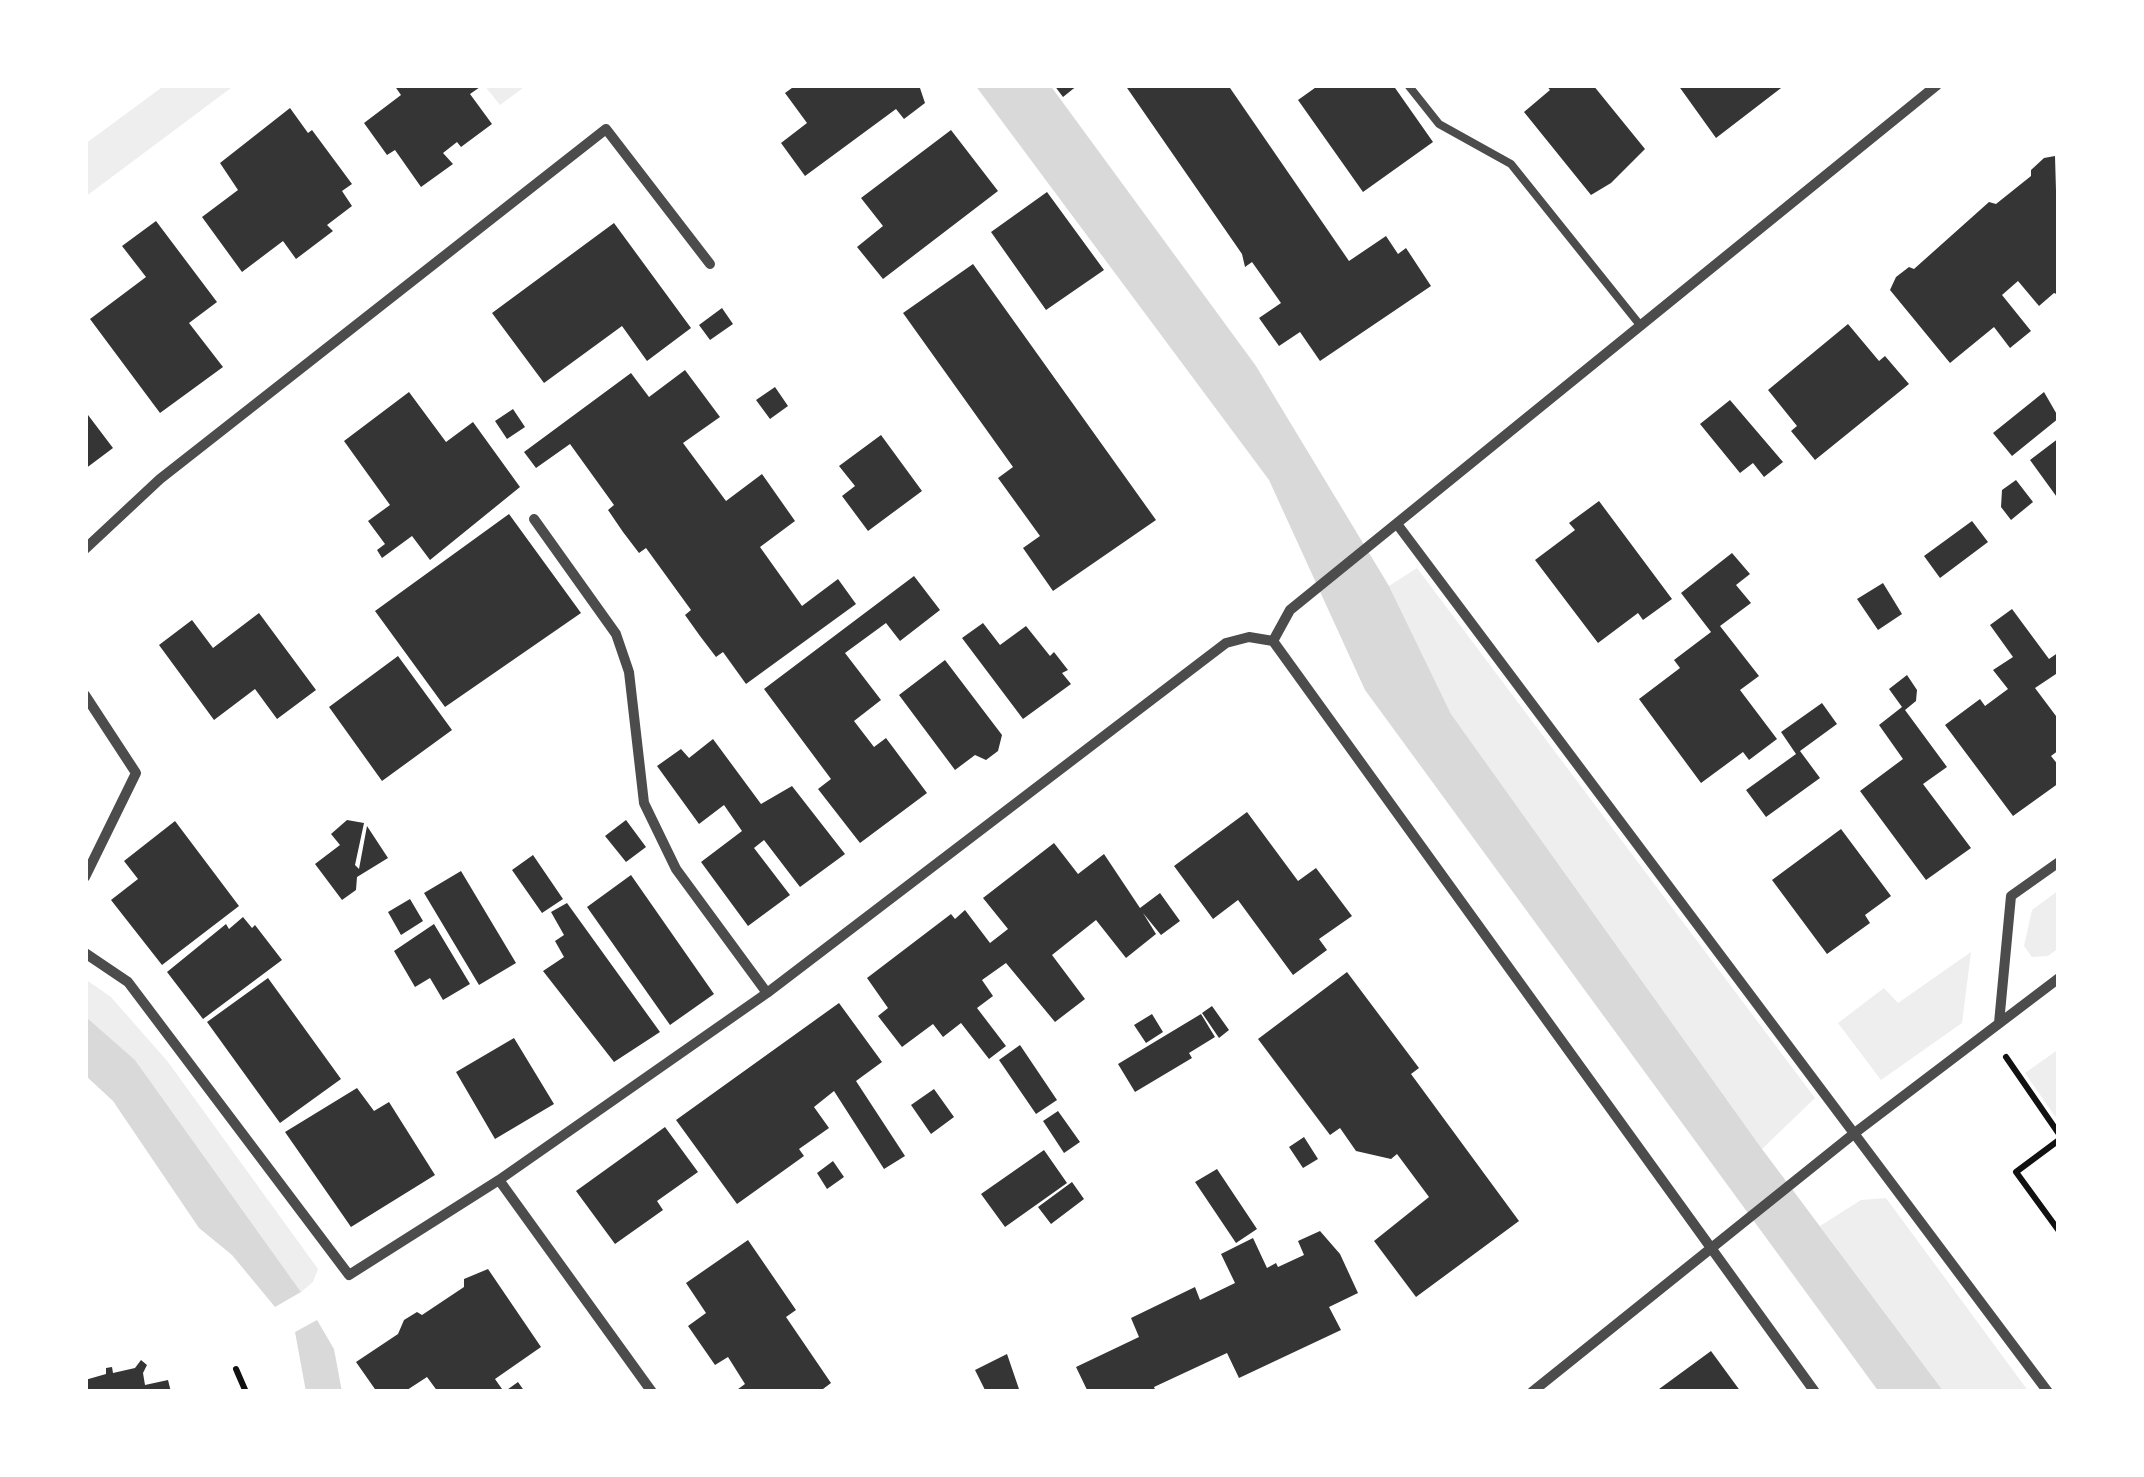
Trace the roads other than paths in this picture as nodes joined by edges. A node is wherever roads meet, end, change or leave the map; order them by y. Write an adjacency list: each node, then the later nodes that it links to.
1 (1408, 85): 4 (lane)
2 (1937, 85): 4 (street)
3 (710, 264): 7 (street)
4 (1640, 325): 6 (street)
5 (534, 519): 14 (street)
6 (1397, 524): 8 (street); 16 (street)
7 (85, 549)
8 (1273, 641): 14 (street); 18 (street)
9 (85, 695): 11 (street)
10 (2059, 862): 15 (street)
11 (85, 877)
12 (85, 953): 17 (street)
13 (2059, 978): 15 (street)
14 (767, 993): 17 (street)
15 (1999, 1023): 16 (street)
16 (1856, 1132): 18 (street); 22 (street)
17 (500, 1180): 19 (street)
18 (1709, 1250): 20 (street); 21 (street)
19 (652, 1392)
20 (1532, 1392)
21 (1816, 1392)
22 (2048, 1392)

